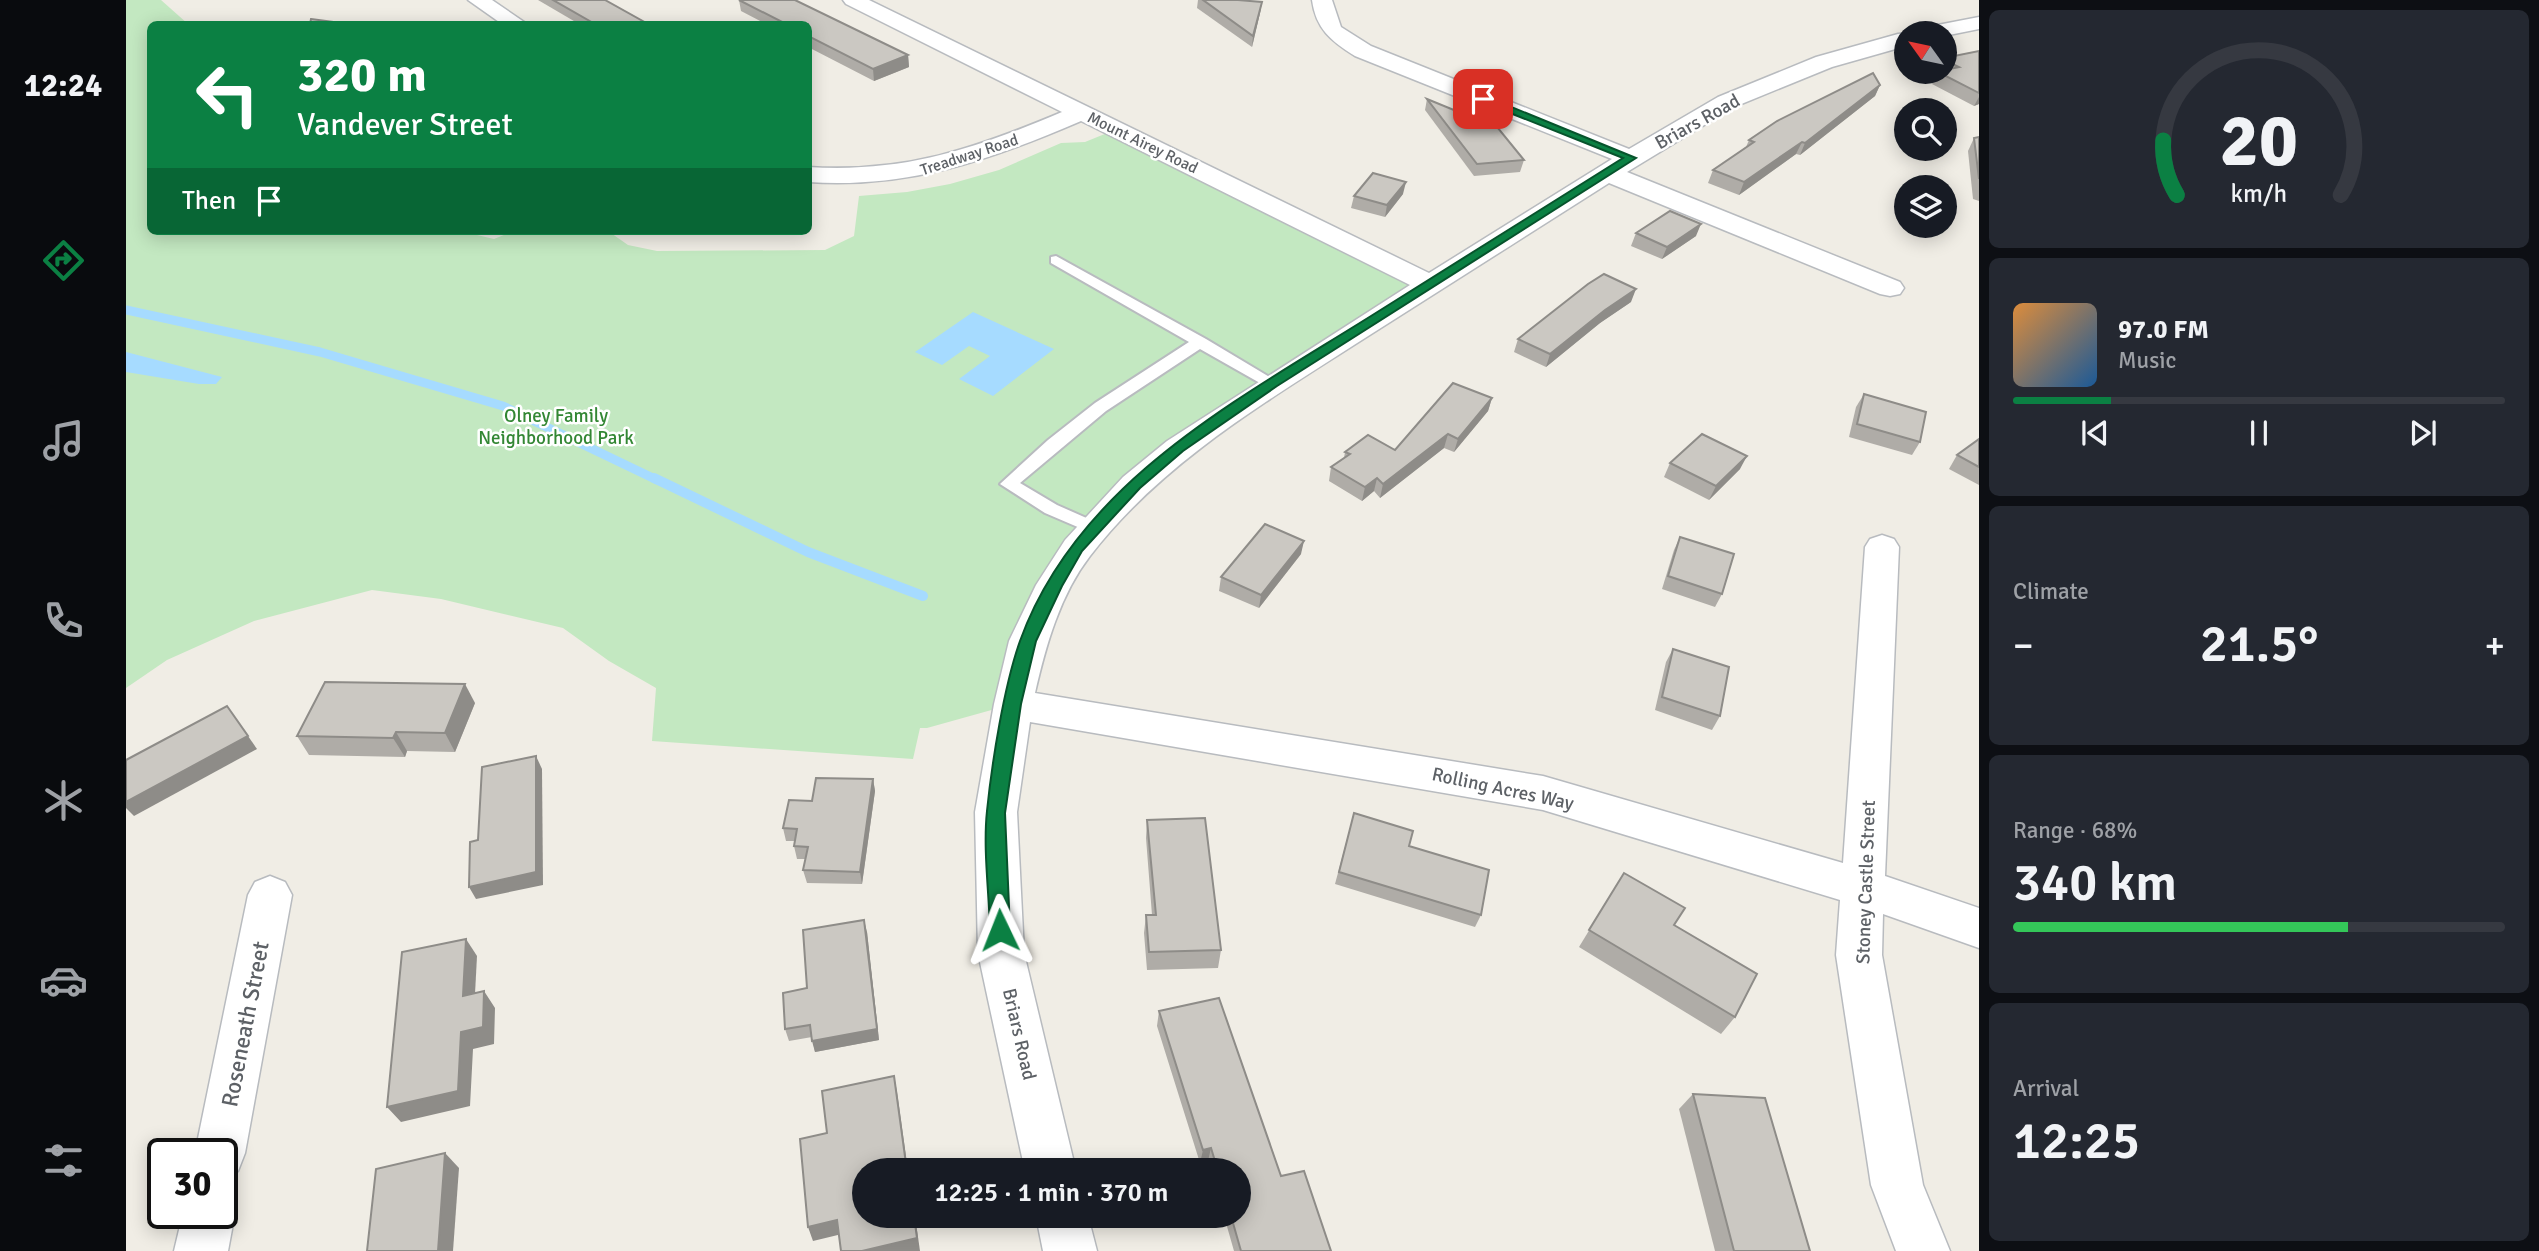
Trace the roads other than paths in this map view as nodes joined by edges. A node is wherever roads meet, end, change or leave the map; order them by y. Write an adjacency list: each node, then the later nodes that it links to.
1 (478, 0): 4 (street)
2 (853, 0): 8 (street, Mount Airey Road)
3 (1322, 0): 9 (street)
4 (511, 21)
5 (1979, 23): 6 (street)
6 (1957, 27)
7 (1894, 42): 9 (street, Briars Road)
8 (1083, 112): 10 (street, Treadway Road); 12 (street, Mount Airey Road)
9 (1620, 165): 12 (street, Briars Road); 13 (street)
10 (812, 174)
11 (1056, 260): 14 (lane)
12 (1432, 285): 15 (street, Briars Road)
13 (1890, 288)
14 (1202, 342): 15 (lane); 16 (lane)
15 (1273, 384): 16 (street, Briars Road)
16 (1094, 528): 18 (street, Briars Road)
17 (1882, 548): 19 (street, Stoney Castle Street)
18 (1013, 704): 19 (street, Rolling Acres Way); 23 (street, Briars Road)
19 (1861, 887): 21 (street, Rolling Acres Way); 28 (street, Stoney Castle Street)
20 (270, 895): 22 (street, Roseneath Street)
21 (1979, 928)
22 (223, 1138)
23 (1048, 1158)
24 (1065, 1228): 27 (street)
25 (206, 1229): 26 (street)
26 (201, 1251)
27 (1070, 1251)
28 (1923, 1251)

